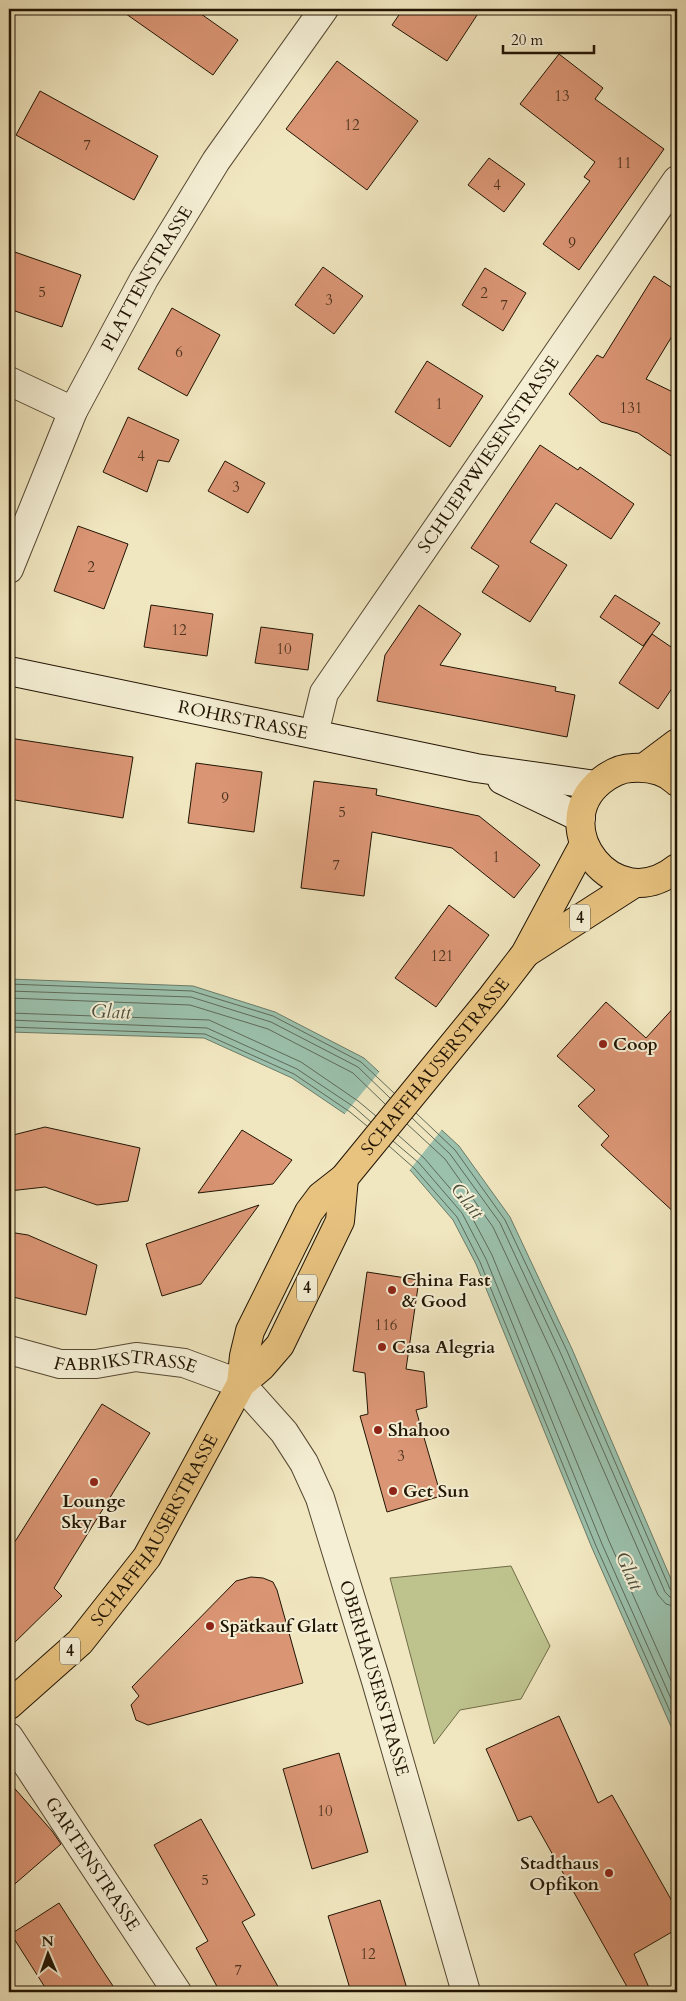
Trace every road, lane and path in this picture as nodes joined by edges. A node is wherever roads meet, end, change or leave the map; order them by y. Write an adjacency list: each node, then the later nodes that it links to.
1 (324, 9): 4 (street, PLATTENSTRASSE)
2 (677, 180): 7 (street, SCHUEPPWIESENSTRASSE)
3 (9, 381): 4 (street)
4 (73, 411): 5 (street, PLATTENSTRASSE)
5 (9, 569)
6 (9, 671): 7 (street, ROHRSTRASSE)
7 (314, 734): 10 (street, ROHRSTRASSE)
8 (677, 743): 9 (main road)
9 (645, 767): 11 (main road); 12 (main road)
10 (476, 768): 12 (street, ROHRSTRASSE); 13 (street, ROHRSTRASSE)
11 (677, 782)
12 (596, 785): 13 (main road)
13 (581, 818): 14 (main road)
14 (584, 844): 16 (main road); 17 (main road, SCHAFFHAUSERSTRASSE / 4)
15 (673, 875): 16 (main road, SCHAFFHAUSERSTRASSE)
16 (635, 883): 17 (main road, SCHAFFHAUSERSTRASSE / 4)
17 (525, 954): 19 (main road, SCHAFFHAUSERSTRASSE / 4)
18 (9, 1350): 19 (street, FABRIKSTRASSE)
19 (241, 1384): 20 (main road, SCHAFFHAUSERSTRASSE / 4); 23 (street, OBERHAUSERSTRASSE)
20 (9, 1705)
21 (9, 1737): 22 (street, GARTENSTRASSE)
22 (177, 1992)
23 (466, 1992)

